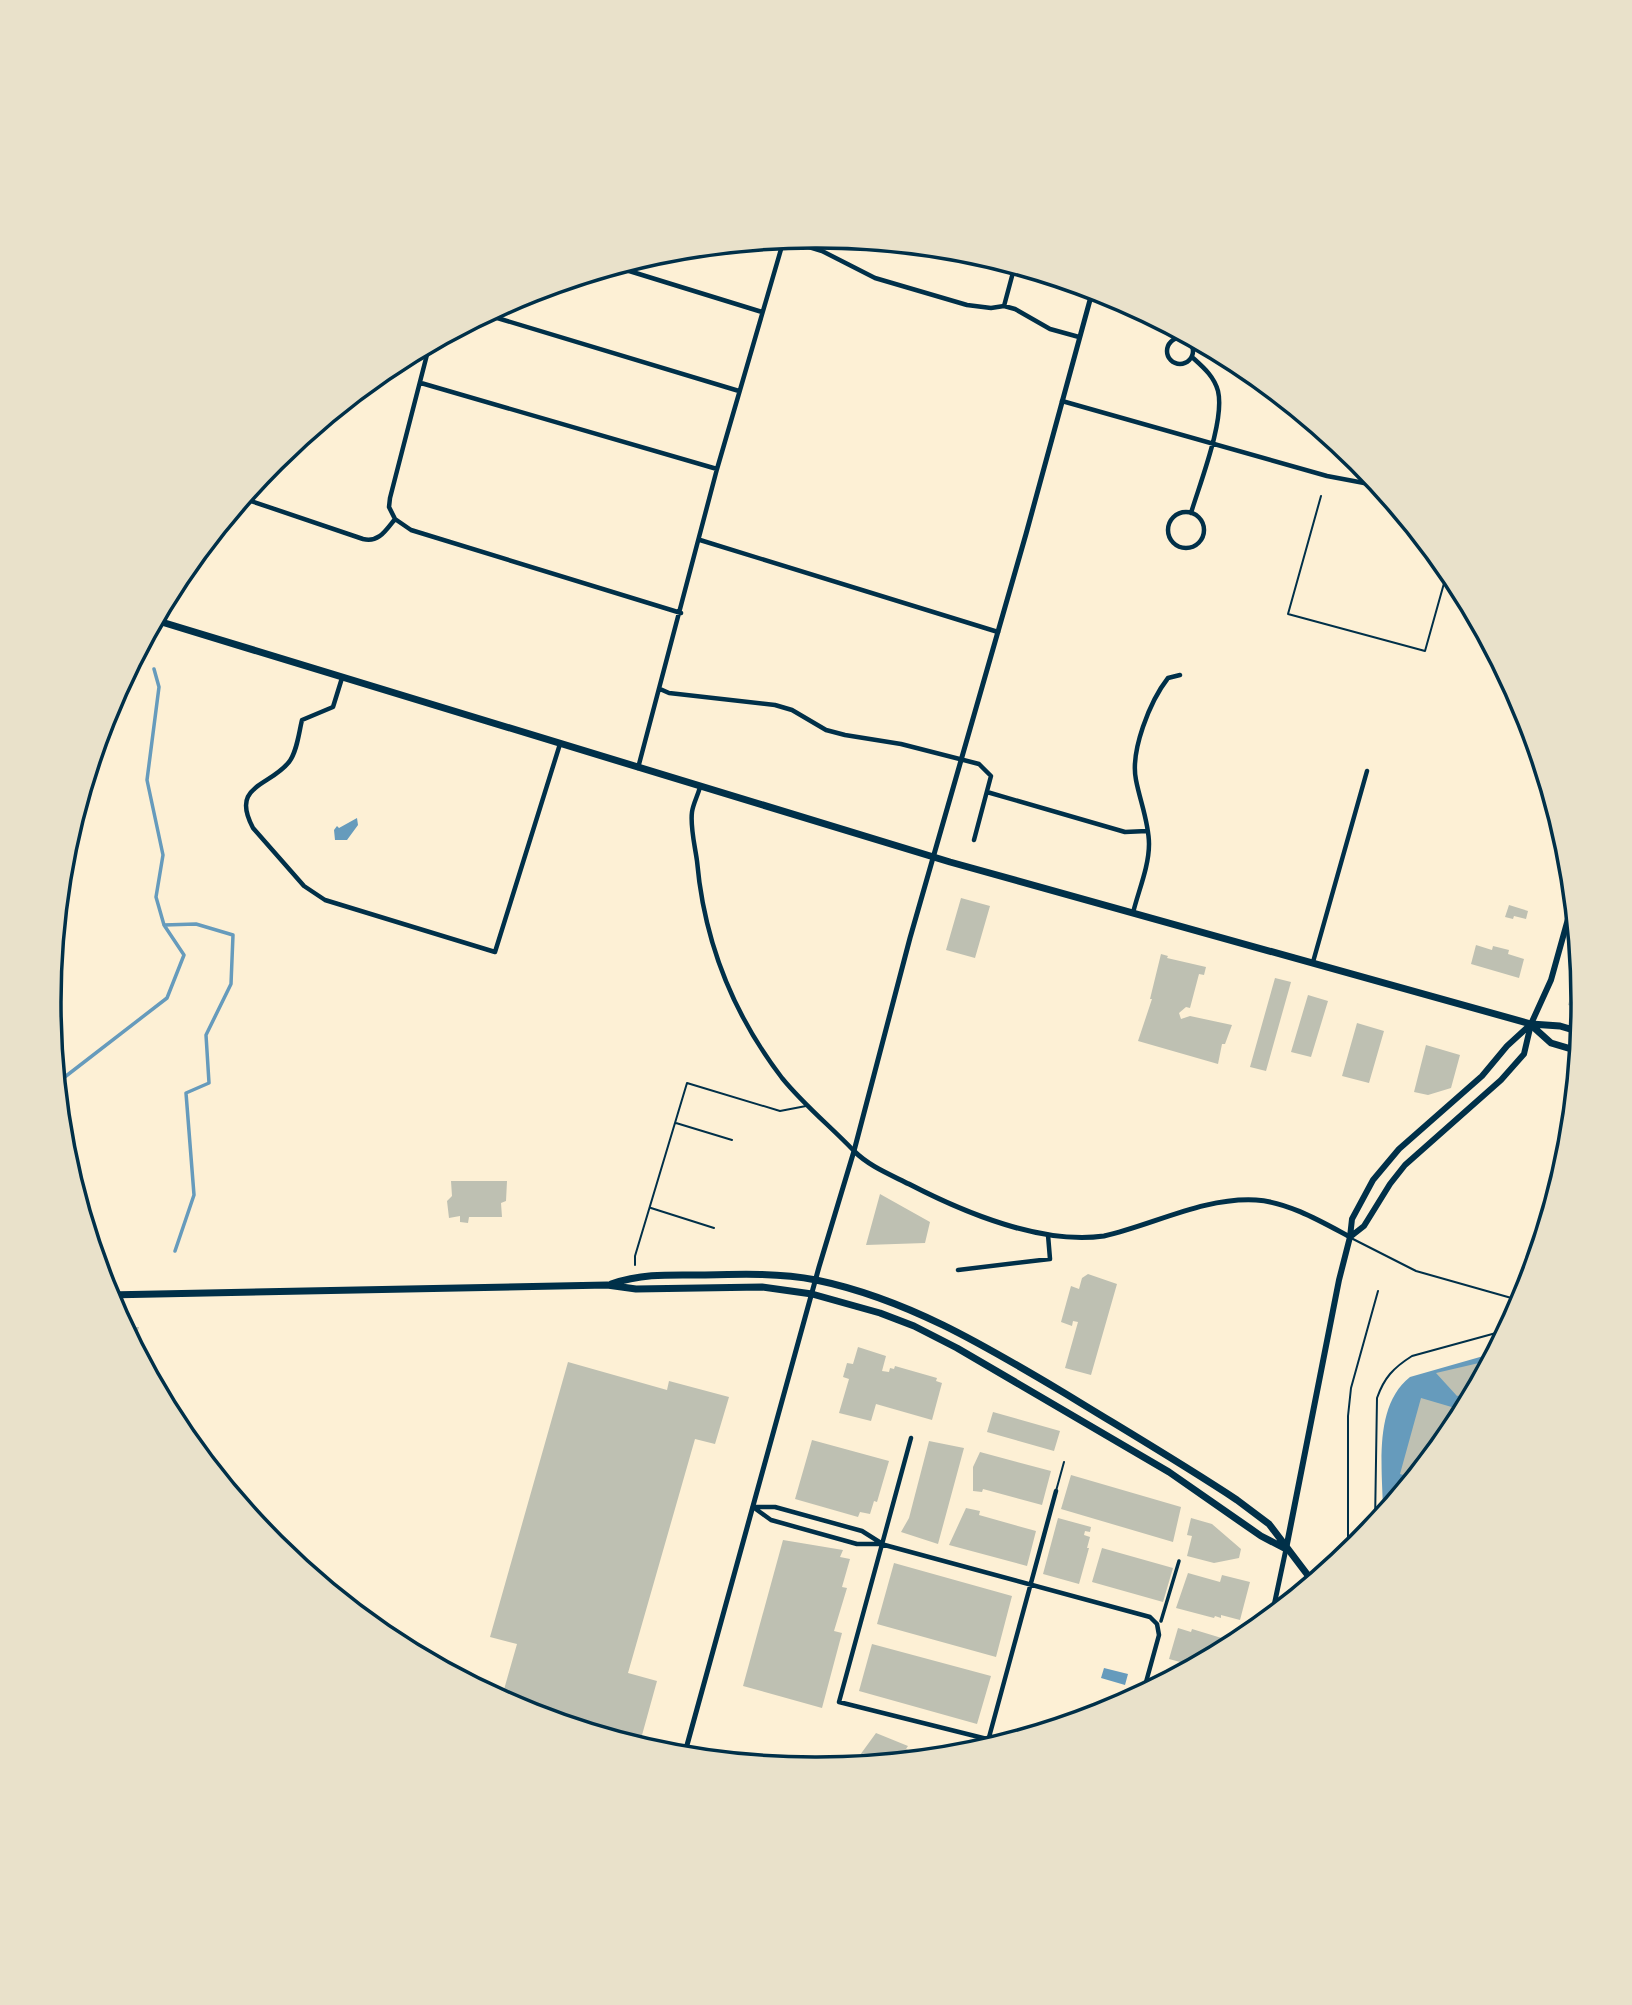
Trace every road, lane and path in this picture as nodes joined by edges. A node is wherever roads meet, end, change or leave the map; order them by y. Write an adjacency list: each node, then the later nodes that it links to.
1 (812, 248): 6 (street)
2 (780, 249): 7 (street)
3 (629, 271): 7 (street)
4 (1013, 274): 6 (street)
5 (1090, 299): 9 (street)
6 (1004, 306): 9 (street)
7 (762, 312): 15 (street)
8 (498, 318): 15 (street)
9 (1079, 337): 16 (street)
10 (1176, 340): 13 (street)
11 (1193, 349): 13 (street)
12 (427, 356): 14 (street)
13 (1192, 357): 17 (street)
14 (421, 383): 18 (street); 23 (street)
15 (739, 391): 18 (street)
16 (1062, 401): 17 (street); 28 (street)
17 (1212, 443): 19 (street); 22 (street)
18 (717, 469): 24 (street)
19 (1363, 483)
20 (1321, 496): 25 (lane)
21 (252, 501): 23 (street)
22 (1191, 513): 22 (street)
23 (395, 519): 26 (street)
24 (699, 540): 26 (street); 28 (street)
25 (1444, 583)
26 (681, 613): 31 (street)
27 (163, 623): 30 (main road)
28 (999, 632): 33 (street)
29 (1180, 675): 38 (street)
30 (342, 677): 32 (main road); 32 (street)
31 (660, 690): 33 (street); 34 (street)
32 (560, 744): 34 (main road)
33 (962, 760): 37 (street); 40 (street)
34 (638, 768): 36 (main road)
35 (1367, 771): 43 (street)
36 (700, 787): 40 (main road); 47 (street)
37 (987, 792): 38 (street); 39 (street)
38 (1147, 831): 41 (street)
39 (974, 840)
40 (933, 857): 41 (main road); 50 (street)
41 (1133, 913): 43 (main road)
42 (1566, 925): 44 (main road)
43 (1312, 963): 44 (main road)
44 (1531, 1024): 45 (main road); 46 (main road); 54 (main road); 54 (main road)
45 (1570, 1028)
46 (1569, 1048)
47 (806, 1106): 48 (lane); 50 (street)
48 (675, 1123): 49 (lane); 51 (lane)
49 (732, 1140)
50 (854, 1150): 53 (street); 57 (street)
51 (650, 1207): 52 (lane); 55 (lane)
52 (714, 1228)
53 (1048, 1235): 54 (street); 56 (street)
54 (1350, 1237): 62 (lane); 71 (main road)
55 (635, 1265)
56 (958, 1270)
57 (816, 1280): 58 (main road); 60 (street); 71 (main road)
58 (607, 1285): 60 (main road); 61 (main road)
59 (1378, 1291): 69 (lane)
60 (811, 1294): 67 (street); 71 (main road)
61 (121, 1295)
62 (1510, 1298)
63 (1494, 1334): 68 (lane)
64 (911, 1438): 70 (street)
65 (1064, 1462): 66 (lane)
66 (1056, 1491): 74 (street)
67 (754, 1507): 70 (street); 70 (street); 80 (street)
68 (1375, 1508)
69 (1348, 1538)
70 (881, 1544): 74 (street); 79 (street)
71 (1286, 1549): 73 (main road); 75 (street)
72 (1179, 1561): 76 (street)
73 (1307, 1575)
74 (1030, 1586): 76 (street); 78 (street)
75 (1275, 1601)
76 (1159, 1622): 77 (street)
77 (1146, 1681)
78 (989, 1737)
79 (980, 1739)
80 (687, 1746)

